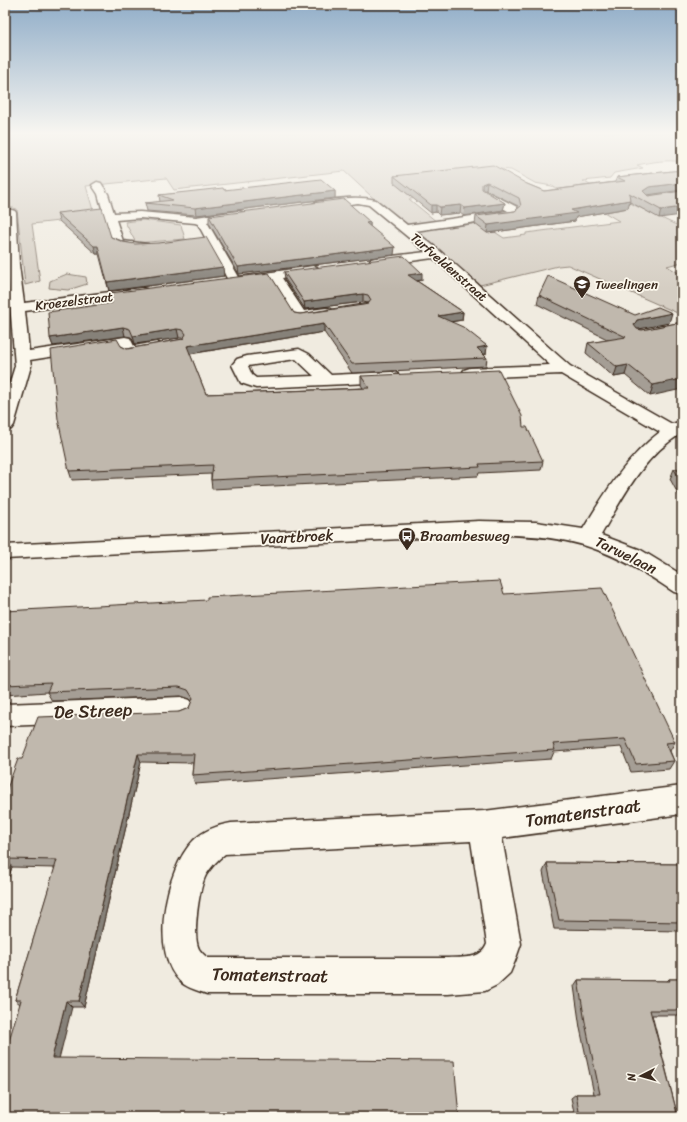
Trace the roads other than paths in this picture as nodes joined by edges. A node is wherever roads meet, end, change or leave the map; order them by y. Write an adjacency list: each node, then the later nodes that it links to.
1 (97, 185): 6 (street)
2 (486, 194): 8 (street)
3 (304, 206): 8 (street, Turfveldenstraat)
4 (5, 211): 14 (street)
5 (251, 213): 7 (street)
6 (110, 217): 7 (street); 11 (street)
7 (196, 220): 9 (street)
8 (404, 229): 12 (street, Turfveldenstraat)
9 (210, 239): 10 (street); 17 (street)
10 (196, 240)
11 (159, 245)
12 (436, 254): 13 (street); 24 (street, Turfveldenstraat)
13 (361, 264)
14 (9, 265): 20 (street)
15 (324, 269): 16 (street)
16 (274, 276): 17 (street); 21 (street)
17 (235, 281): 18 (street)
18 (219, 283)
19 (157, 290): 20 (street, Kroezelstraat)
20 (17, 308): 23 (street)
21 (339, 311)
22 (172, 344): 23 (street)
23 (22, 356): 28 (street)
24 (564, 369): 25 (street); 30 (street, Turfveldenstraat)
25 (455, 374)
26 (410, 376): 27 (street)
27 (326, 379)
28 (11, 390): 29 (street)
29 (5, 425)
30 (677, 429): 31 (street)
31 (589, 537): 32 (street, Vaartbroek); 33 (street, Tarwelaan)
32 (5, 552)
33 (682, 586)
34 (181, 708): 35 (street, De Streep)
35 (5, 715)
36 (682, 800): 37 (street, Tomatenstraat)
37 (484, 826): 37 (street, Tomatenstraat)

